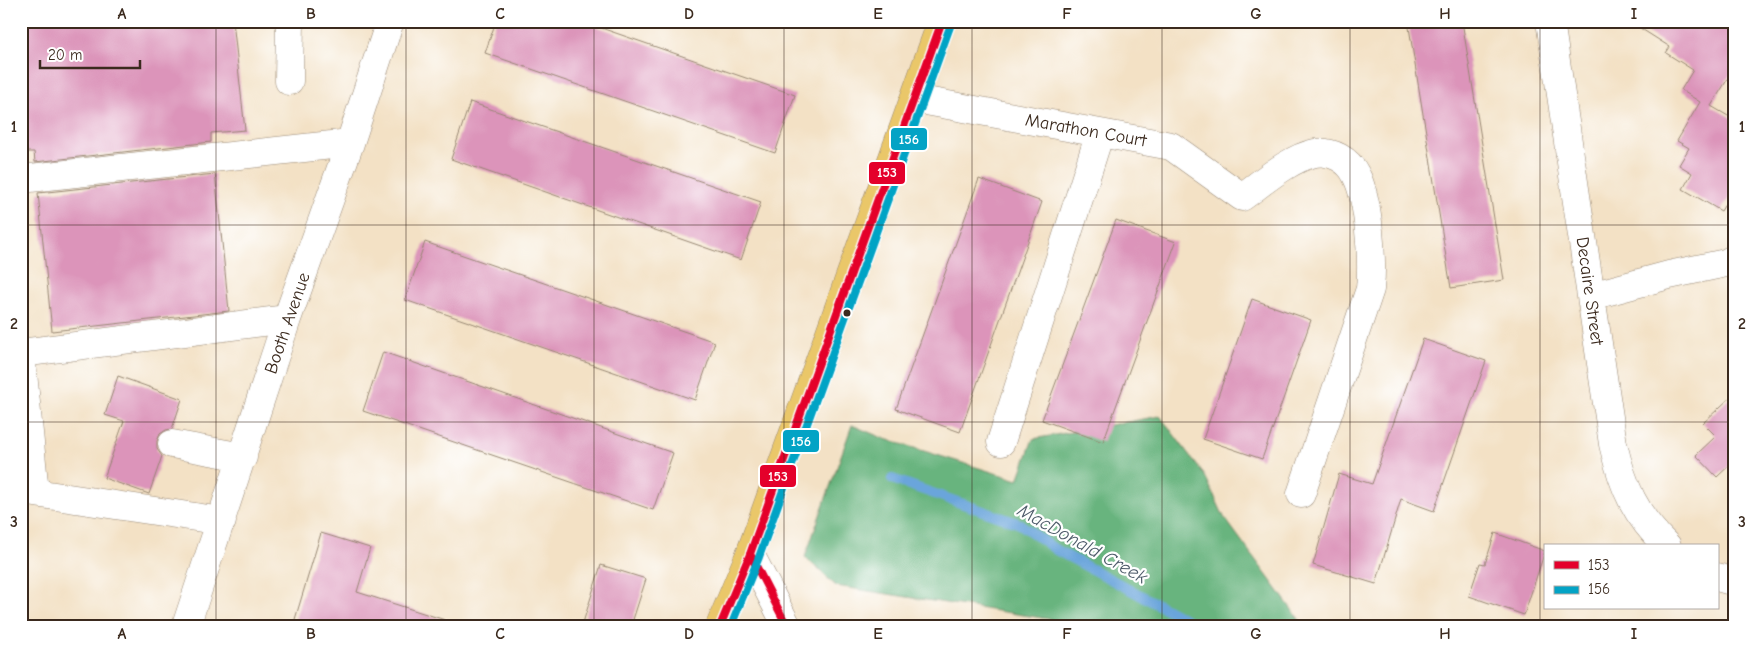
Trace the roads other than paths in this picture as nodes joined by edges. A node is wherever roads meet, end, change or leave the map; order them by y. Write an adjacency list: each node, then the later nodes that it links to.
1 (290, 21): 5 (street)
2 (390, 21): 8 (street, Booth Avenue)
3 (942, 21): 6 (main road)
4 (1550, 21): 11 (street, Decaire Street)
5 (290, 81)
6 (915, 99): 7 (street, Marathon Court); 20 (main road)
7 (1100, 133): 14 (street); 17 (street, Marathon Court)
8 (350, 143): 9 (street); 12 (street, Booth Avenue)
9 (21, 179)
10 (1735, 258): 11 (street)
11 (1591, 296): 19 (street, Decaire Street)
12 (287, 319): 13 (street); 16 (street, Booth Avenue)
13 (21, 353): 18 (street)
14 (1001, 442)
15 (172, 444): 16 (street)
16 (243, 457): 18 (street, Booth Avenue)
17 (1301, 494)
18 (222, 520): 23 (street, Booth Avenue)
19 (1665, 544)
20 (750, 554): 24 (main road); 25 (street)
21 (1718, 577): 22 (street)
22 (1735, 582)
23 (186, 626)
24 (720, 626)
25 (787, 626)

